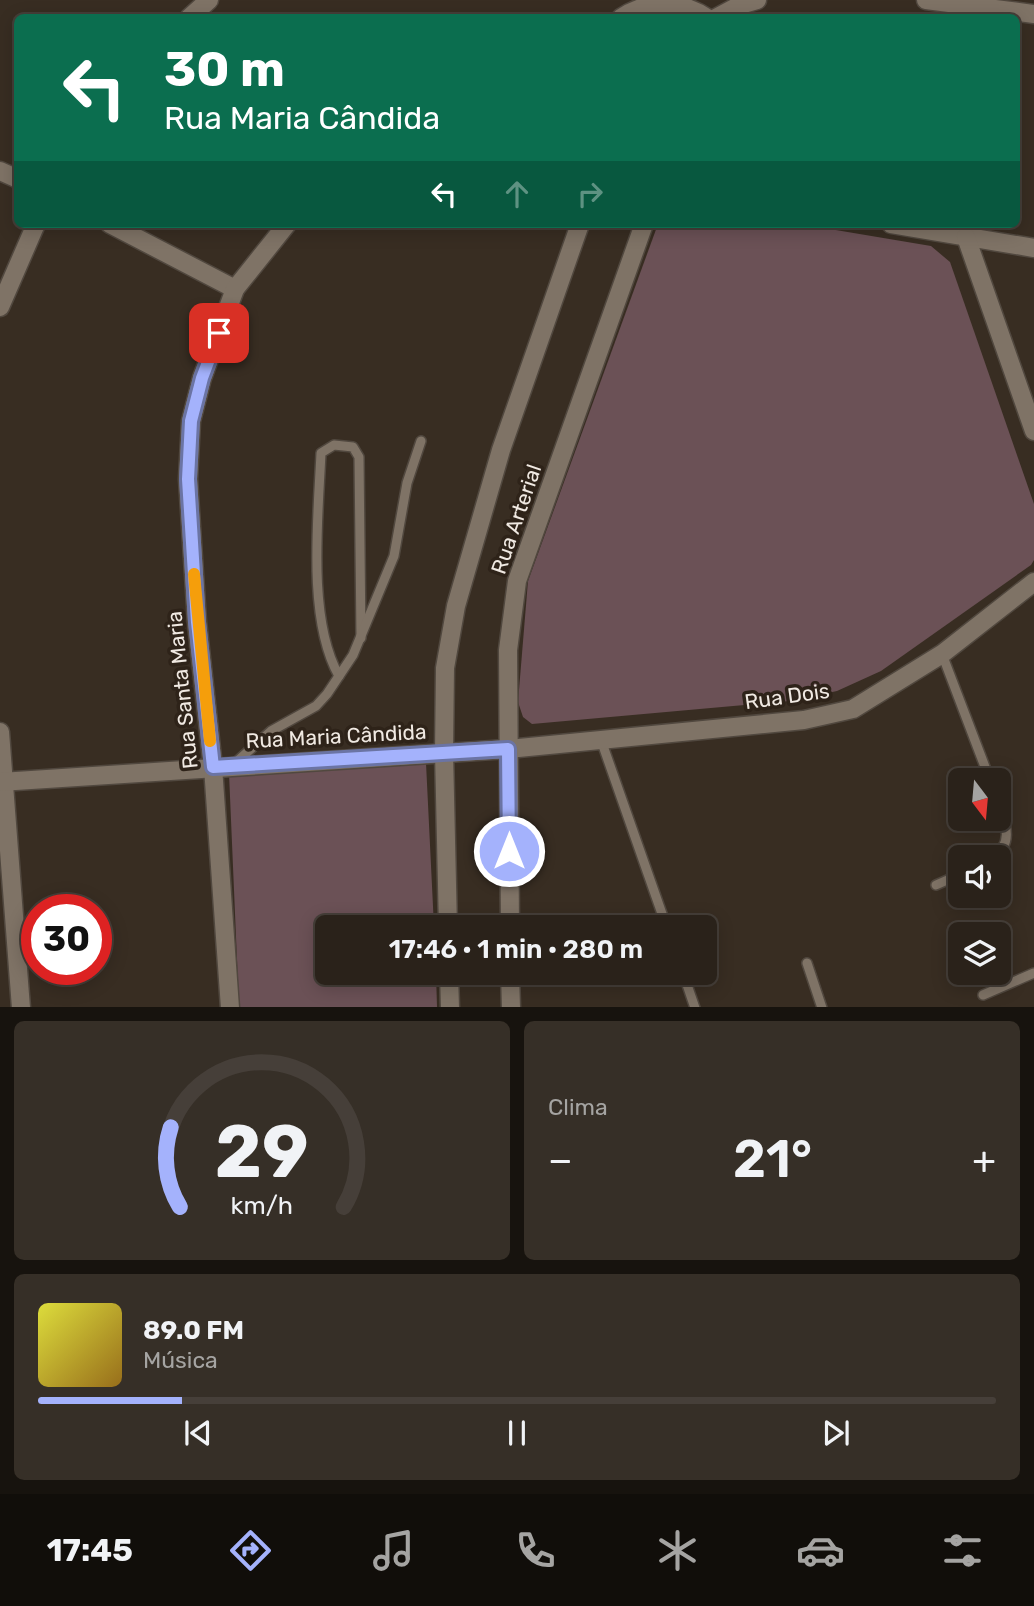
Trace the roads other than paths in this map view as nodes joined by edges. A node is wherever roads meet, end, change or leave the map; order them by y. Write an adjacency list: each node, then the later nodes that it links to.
1 (209, 0): 5 (street)
2 (757, 0): 8 (street)
3 (926, 0): 9 (street)
4 (664, 1): 6 (street); 7 (street)
5 (193, 14)
6 (628, 14)
7 (700, 14)
8 (723, 14)
9 (1034, 14)
10 (34, 228): 19 (street)
11 (118, 228): 18 (street)
12 (284, 228): 18 (street, Rua Santa Maria)
13 (579, 228): 29 (street, Rua Arterial)
14 (643, 228): 28 (street, Rua Arterial)
15 (914, 228): 16 (street)
16 (966, 237): 17 (street); 20 (street)
17 (1034, 248)
18 (236, 289): 31 (street, Rua Santa Maria)
19 (0, 307)
20 (1034, 430)
21 (421, 441): 23 (lane)
22 (1034, 582): 24 (street, Rua Dois)
23 (361, 638): 25 (lane); 25 (lane)
24 (942, 654): 27 (street, Rua Dois); 32 (lane)
25 (339, 676): 30 (lane)
26 (0, 732): 33 (street)
27 (601, 740): 28 (street, Rua Dois); 38 (lane)
28 (508, 749): 29 (street, Rua Maria Cândida); 37 (street, Rua Arterial)
29 (444, 752): 30 (street, Rua Maria Cândida); 36 (street, Rua Arterial)
30 (234, 765): 31 (street, Rua Maria Cândida)
31 (213, 767): 33 (street, Rua Maria Cândida); 46 (street, Rua Santa Maria)
32 (985, 768)
33 (2, 782): 45 (street)
34 (948, 880): 35 (lane)
35 (936, 885)
36 (448, 915)
37 (510, 915)
38 (662, 915)
39 (807, 963): 50 (lane)
40 (1034, 973): 44 (lane)
41 (449, 985): 47 (street)
42 (510, 985): 48 (street)
43 (687, 985): 49 (lane)
44 (983, 995)
45 (21, 1007)
46 (230, 1007)
47 (450, 1007)
48 (511, 1007)
49 (695, 1007)
50 (822, 1007)

